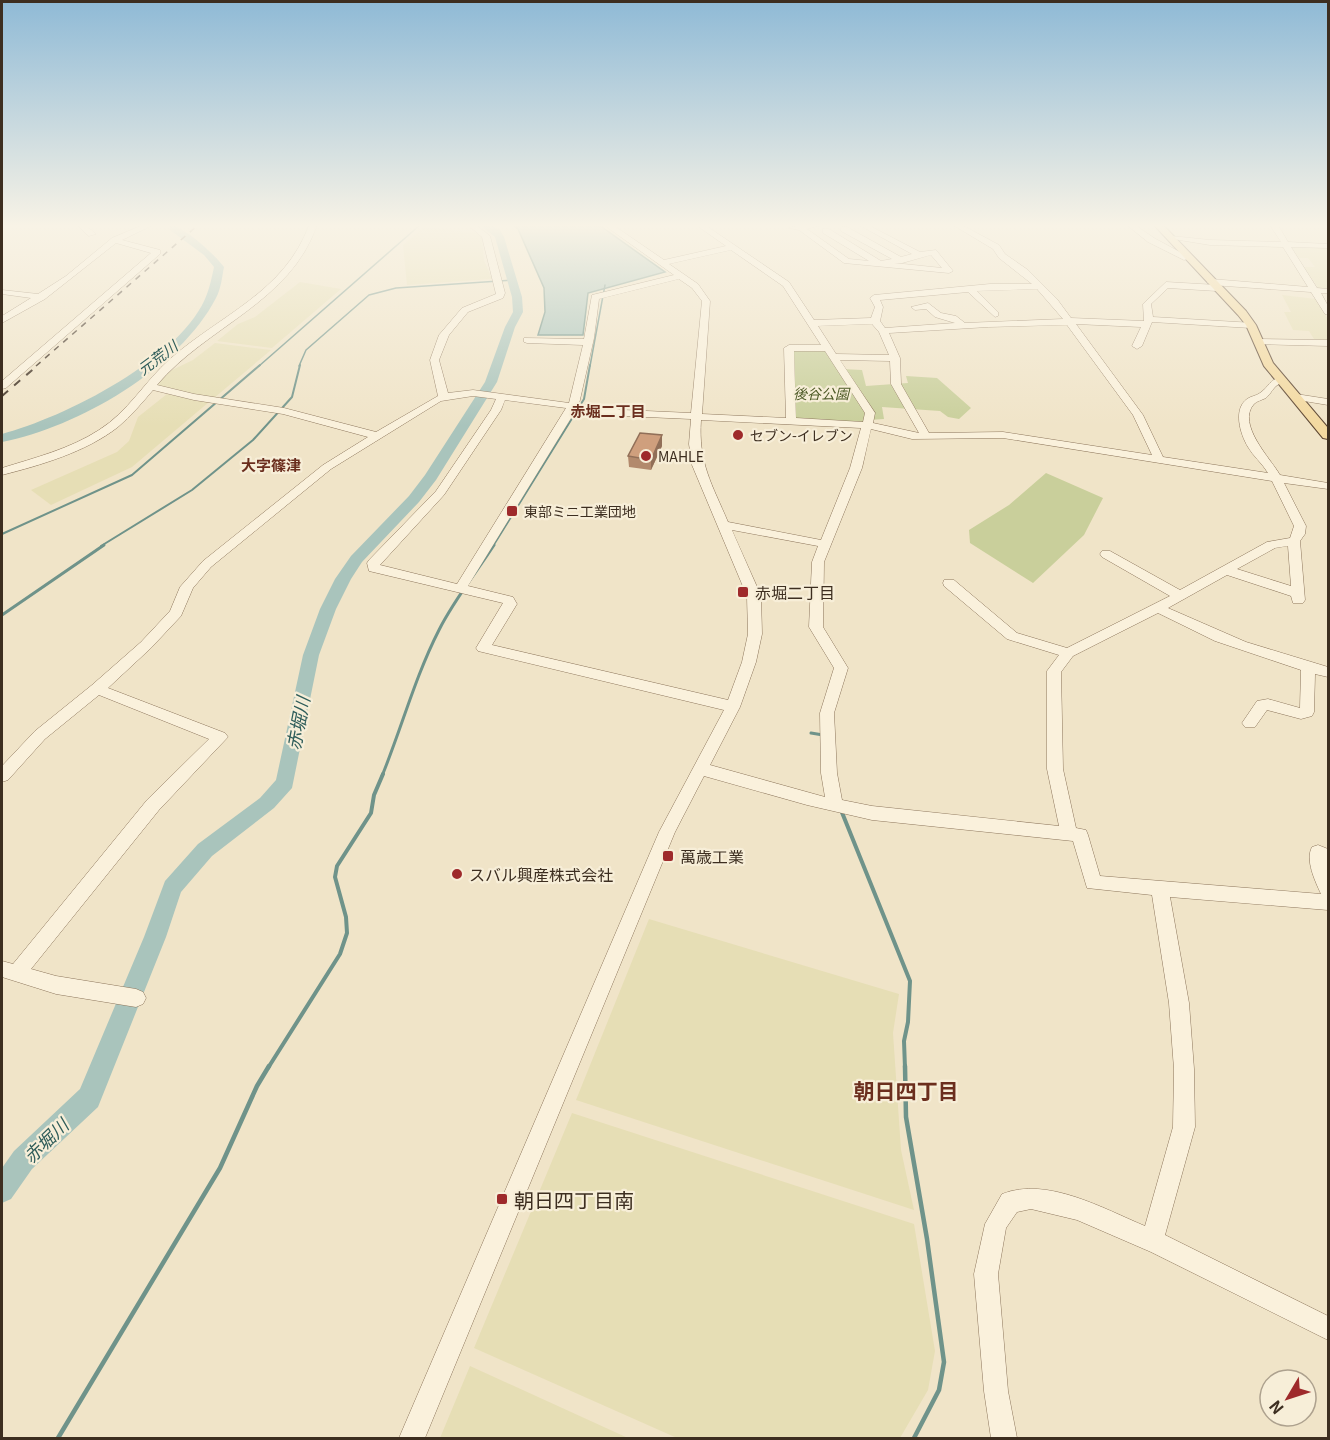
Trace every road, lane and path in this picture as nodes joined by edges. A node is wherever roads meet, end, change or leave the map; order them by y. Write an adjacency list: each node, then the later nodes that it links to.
1 (4, 292): 15 (street)
2 (48, 292): 15 (street)
3 (111, 292): 37 (street)
4 (264, 292): 38 (street)
5 (501, 292): 40 (street)
6 (614, 292): 28 (street)
7 (699, 292): 44 (street)
8 (791, 292): 22 (street)
9 (935, 292): 20 (street)
10 (973, 292): 18 (street)
11 (1045, 292): 21 (street)
12 (1159, 292): 23 (street)
13 (1221, 292): 24 (main road)
14 (1316, 292): 17 (street)
15 (42, 297): 19 (street)
16 (915, 307): 25 (street)
17 (1329, 312)
18 (995, 314)
19 (2, 320)
20 (875, 321): 22 (street); 26 (street)
21 (1070, 321): 23 (street); 25 (street); 50 (street)
22 (811, 322): 33 (street)
23 (1148, 322): 24 (street); 32 (street)
24 (1251, 325): 29 (main road)
25 (964, 326): 26 (street)
26 (883, 331): 35 (street)
27 (527, 340): 28 (street)
28 (587, 342): 43 (street)
29 (1259, 342): 30 (street); 36 (main road)
30 (1315, 342): 31 (street); 34 (street)
31 (1329, 343)
32 (1137, 346)
33 (831, 353): 35 (street); 45 (street); 46 (street)
34 (1329, 357)
35 (895, 358): 49 (street)
36 (1282, 380): 41 (main road); 52 (street)
37 (2, 386)
38 (150, 386): 48 (street); 51 (street)
39 (502, 396): 40 (street); 43 (street); 60 (street)
40 (443, 397): 48 (street)
41 (1296, 397): 42 (street); 47 (main road)
42 (1329, 402)
43 (573, 406): 44 (street); 60 (street)
44 (695, 416): 45 (street); 54 (street)
45 (791, 422): 46 (street)
46 (868, 426): 49 (street); 56 (street)
47 (1329, 435)
48 (376, 436): 66 (street)
49 (926, 436): 50 (street)
50 (1158, 458): 52 (street)
51 (2, 472)
52 (1276, 478): 53 (street); 55 (street)
53 (1329, 486)
54 (724, 525): 56 (street); 67 (street)
55 (1294, 540): 58 (street); 58 (street)
56 (825, 544): 71 (street)
57 (1106, 554): 61 (street)
58 (1226, 570): 61 (street)
59 (949, 583): 63 (street)
60 (459, 589): 67 (street)
61 (1181, 596): 62 (street)
62 (1158, 608): 63 (street); 64 (street)
63 (1068, 653): 72 (street)
64 (1308, 667): 65 (street); 68 (street)
65 (1329, 672)
66 (97, 689): 70 (street); 77 (street)
67 (733, 707): 69 (street)
68 (1250, 723)
69 (700, 768): 71 (street); 81 (street)
70 (2, 776)
71 (835, 805): 72 (street)
72 (1069, 833): 74 (street)
73 (1329, 856): 75 (street)
74 (1160, 890): 76 (street); 79 (street)
75 (1329, 890)
76 (1329, 902)
77 (9, 971): 78 (street)
78 (136, 998)
79 (1152, 1241): 80 (street); 82 (street)
80 (1329, 1328)
81 (412, 1438)
82 (1004, 1438)

